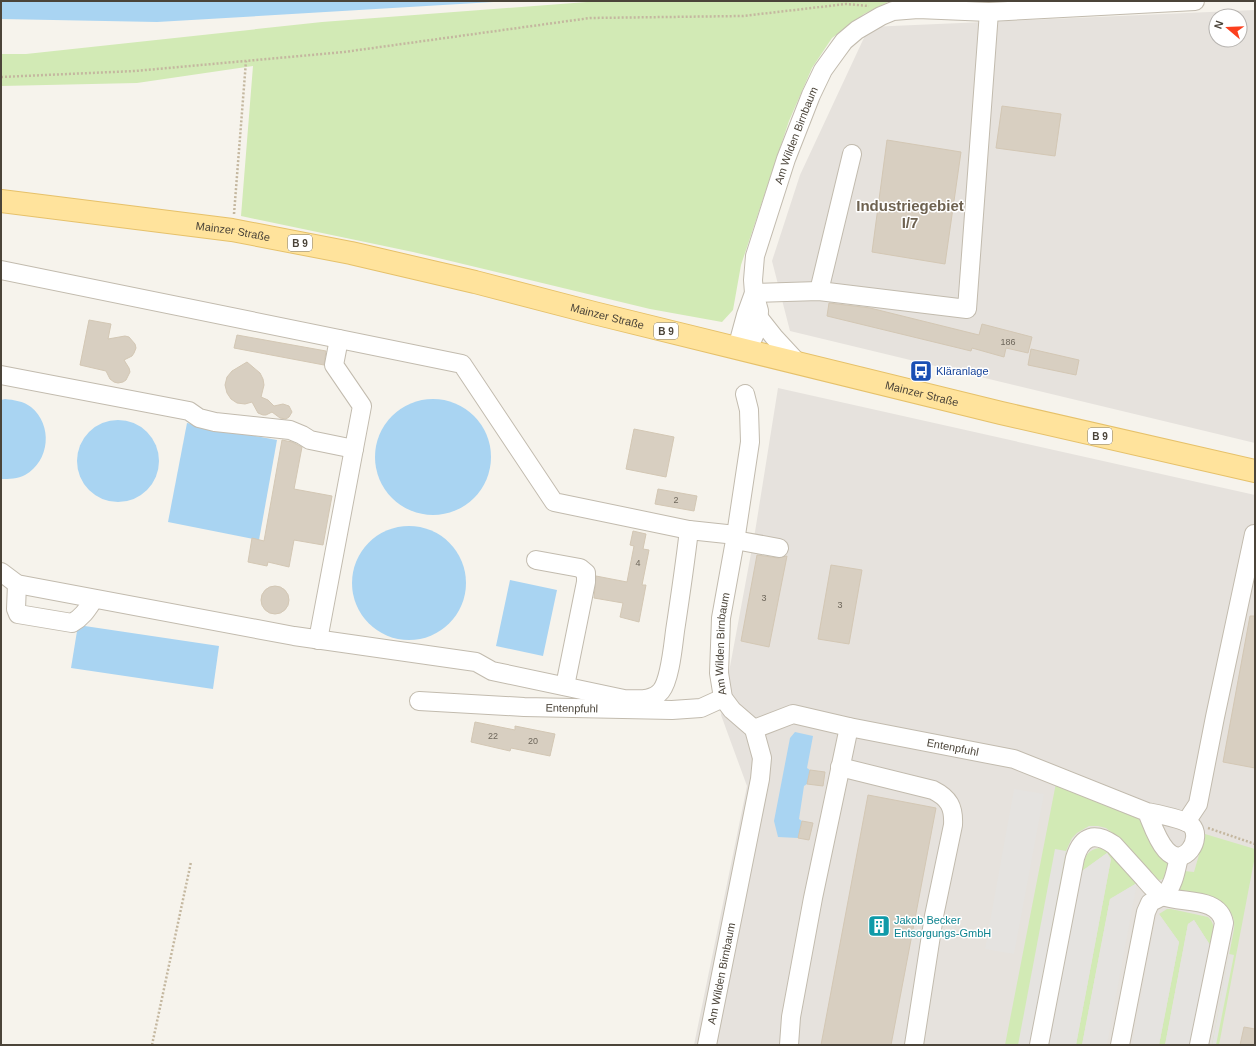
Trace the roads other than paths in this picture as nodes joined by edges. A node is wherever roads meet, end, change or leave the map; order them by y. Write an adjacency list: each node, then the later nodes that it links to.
1 (1195, 1): 2 (street)
2 (989, 12): 6 (street); 7 (street, Am Wilden Birnbaum)
3 (852, 154): 6 (street)
4 (1, 201): 10 (main road, Mainzer Straße / B 9)
5 (1, 270): 9 (street)
6 (819, 291): 7 (street)
7 (754, 293): 8 (street, Am Wilden Birnbaum); 10 (street, Am Wilden Birnbaum)
8 (759, 318): 10 (street, Am Wilden Birnbaum); 11 (street, Am Wilden Birnbaum)
9 (339, 339): 14 (street); 16 (street)
10 (740, 349): 11 (main road, Mainzer Straße / B 9)
11 (799, 364): 15 (main road, Mainzer Straße / B 9)
12 (1, 376): 14 (street)
13 (745, 394): 18 (street, Am Wilden Birnbaum)
14 (354, 449): 24 (street)
15 (1255, 471)
16 (689, 530): 18 (street); 26 (street)
17 (1255, 534): 34 (street)
18 (736, 537): 19 (street); 27 (street, Am Wilden Birnbaum)
19 (779, 548)
20 (536, 560): 25 (street)
21 (1, 572): 22 (street)
22 (17, 584): 23 (street); 23 (street)
23 (94, 599): 24 (street)
24 (318, 640): 25 (street)
25 (565, 686): 26 (street)
26 (662, 690): 29 (street)
27 (723, 698): 29 (street, Entenpfuhl); 31 (street, Am Wilden Birnbaum)
28 (419, 701): 29 (street, Entenpfuhl)
29 (689, 708)
30 (849, 727): 31 (street, Entenpfuhl); 32 (street); 33 (street, Entenpfuhl)
31 (754, 730): 37 (street, Am Wilden Birnbaum)
32 (840, 767): 38 (street); 39 (street)
33 (1147, 812): 34 (street, Entenpfuhl); 35 (street)
34 (1186, 822): 35 (street)
35 (1179, 856): 36 (street)
36 (1163, 896): 40 (street); 41 (street); 42 (street)
37 (708, 1045)
38 (789, 1045)
39 (914, 1045)
40 (1039, 1045)
41 (1120, 1045)
42 (1199, 1045)

